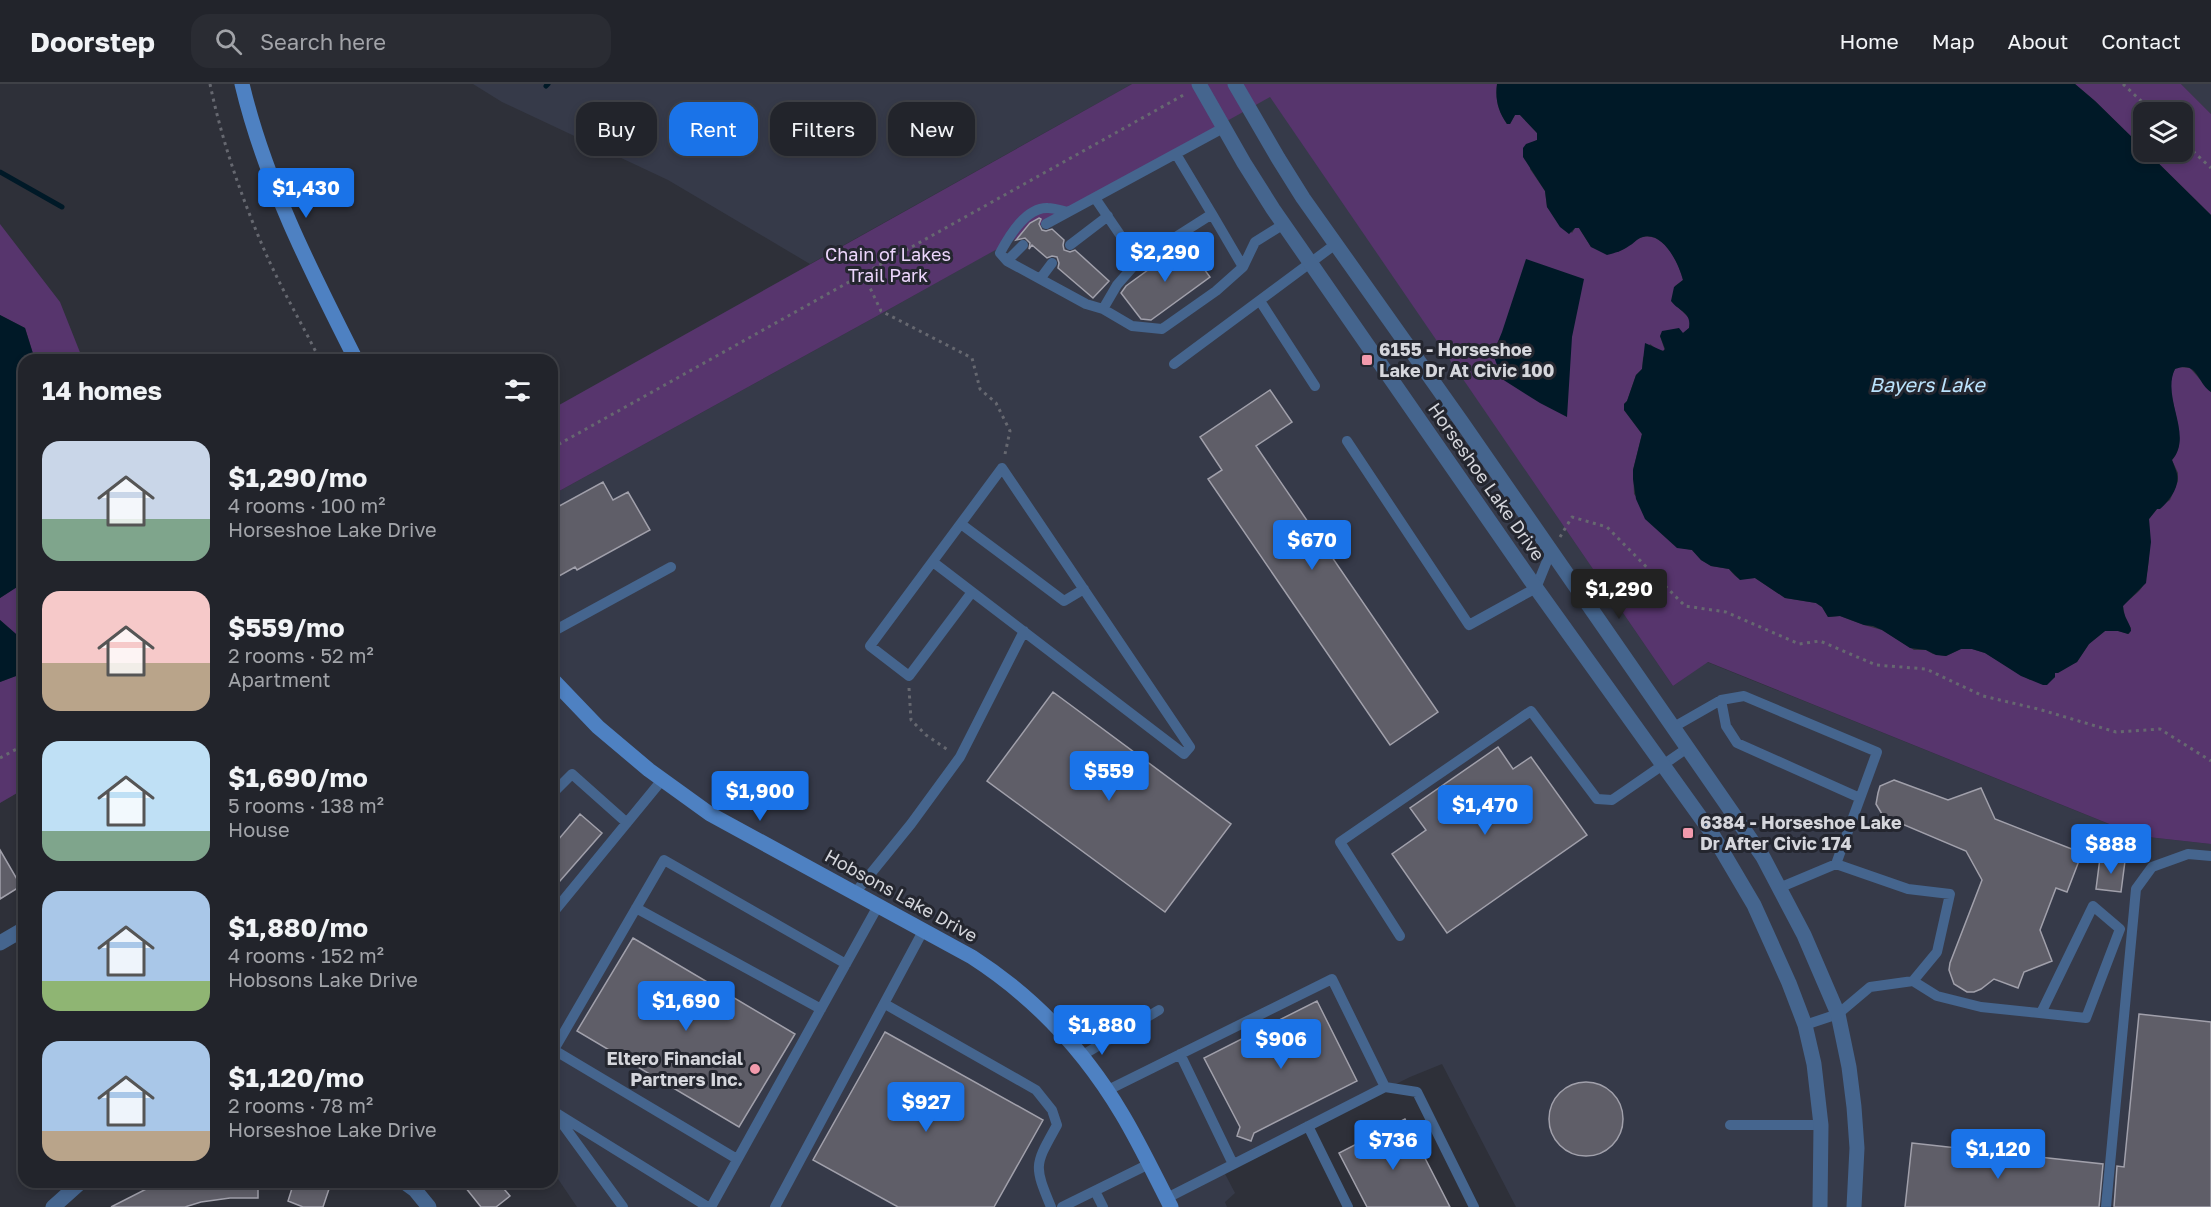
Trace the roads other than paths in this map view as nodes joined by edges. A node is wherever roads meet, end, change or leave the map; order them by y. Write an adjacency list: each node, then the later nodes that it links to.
1 (242, 84): 23 (street)
2 (1235, 84): 12 (street, Horseshoe Lake Drive)
3 (1199, 85): 4 (street, Horseshoe Lake Drive)
4 (1223, 128): 5 (lane); 11 (street, Horseshoe Lake Drive)
5 (1176, 154): 6 (lane); 8 (lane)
6 (1095, 198): 7 (lane); 9 (lane)
7 (1068, 212): 10 (lane); 15 (lane)
8 (1212, 214): 16 (lane); 19 (lane)
9 (1108, 216): 14 (lane); 16 (lane)
10 (1046, 224)
11 (1284, 224): 17 (street, Horseshoe Lake Drive); 19 (lane)
12 (1337, 243): 17 (lane); 28 (street, Horseshoe Lake Drive)
13 (1023, 245): 15 (lane)
14 (1070, 245)
15 (1006, 261): 20 (lane)
16 (1138, 261): 22 (lane)
17 (1312, 262): 21 (lane); 31 (street, Horseshoe Lake Drive)
18 (1052, 263): 20 (lane)
19 (1244, 267): 22 (lane)
20 (1040, 279): 22 (lane)
21 (1260, 301): 24 (lane); 25 (lane)
22 (1103, 309)
23 (353, 354)
24 (1174, 364)
25 (1315, 386)
26 (1347, 441): 31 (lane)
27 (961, 524): 29 (lane); 32 (lane); 32 (lane)
28 (1551, 551): 31 (lane); 38 (street, Horseshoe Lake Drive)
29 (933, 562): 33 (lane); 33 (lane)
30 (671, 567): 34 (lane)
31 (1536, 588): 40 (street, Horseshoe Lake Drive)
32 (1084, 589): 35 (lane)
33 (972, 592): 35 (lane)
34 (558, 629)
35 (1024, 631): 48 (lane)
36 (558, 685): 41 (street, Hobsons Lake Drive)
37 (1720, 700): 38 (lane); 43 (lane); 43 (lane)
38 (1672, 728): 39 (street, Horseshoe Lake Drive)
39 (1686, 749): 40 (lane); 47 (street, Horseshoe Lake Drive)
40 (1663, 767): 54 (lane); 63 (street, Horseshoe Lake Drive)
41 (662, 780): 44 (lane); 48 (street, Hobsons Lake Drive)
42 (558, 788): 44 (lane)
43 (1860, 798): 46 (lane)
44 (627, 823): 50 (lane)
45 (2211, 856): 94 (lane)
46 (1836, 864): 47 (lane); 57 (lane)
47 (1779, 888): 62 (street, Horseshoe Lake Drive)
48 (855, 893): 49 (street, Hobsons Lake Drive)
49 (879, 906): 52 (street, Hobsons Lake Drive); 56 (lane)
50 (558, 907)
51 (636, 908): 56 (lane); 59 (lane); 64 (lane)
52 (923, 931): 58 (lane); 67 (street, Hobsons Lake Drive)
53 (18, 932): 55 (street)
54 (1400, 936)
55 (0, 943)
56 (846, 964): 59 (lane)
57 (1913, 981): 61 (lane); 62 (lane)
58 (885, 1004): 86 (lane); 87 (lane)
59 (821, 1009): 75 (lane)
60 (1159, 1010): 67 (lane)
61 (2041, 1013): 61 (lane)
62 (1838, 1014): 63 (lane); 93 (street, Horseshoe Lake Drive)
63 (1805, 1025): 73 (street, Horseshoe Lake Drive)
64 (558, 1043)
65 (1180, 1054): 68 (lane); 69 (lane); 77 (lane)
66 (558, 1055): 75 (lane)
67 (1082, 1056): 69 (street, Hobsons Lake Drive)
68 (1385, 1087): 74 (lane); 91 (lane)
69 (1106, 1091): 76 (street, Hobsons Lake Drive)
70 (558, 1114): 85 (lane)
71 (558, 1118): 84 (lane)
72 (1730, 1125): 73 (lane)
73 (1821, 1125): 92 (street, Horseshoe Lake Drive)
74 (1308, 1126): 77 (lane); 90 (lane)
75 (737, 1159): 85 (lane)
76 (1149, 1164): 80 (lane); 81 (street, Hobsons Lake Drive)
77 (1233, 1164): 81 (lane)
78 (74, 1188): 82 (street)
79 (412, 1188): 83 (street)
80 (1095, 1191): 88 (lane); 89 (lane)
81 (1169, 1203)
82 (53, 1207)
83 (429, 1207)
84 (623, 1207)
85 (710, 1207)
86 (775, 1207)
87 (1051, 1207)
88 (1062, 1207)
89 (1103, 1207)
90 (1348, 1207)
91 (1474, 1207)
92 (1820, 1207)
93 (1854, 1207)
94 (2106, 1207)

